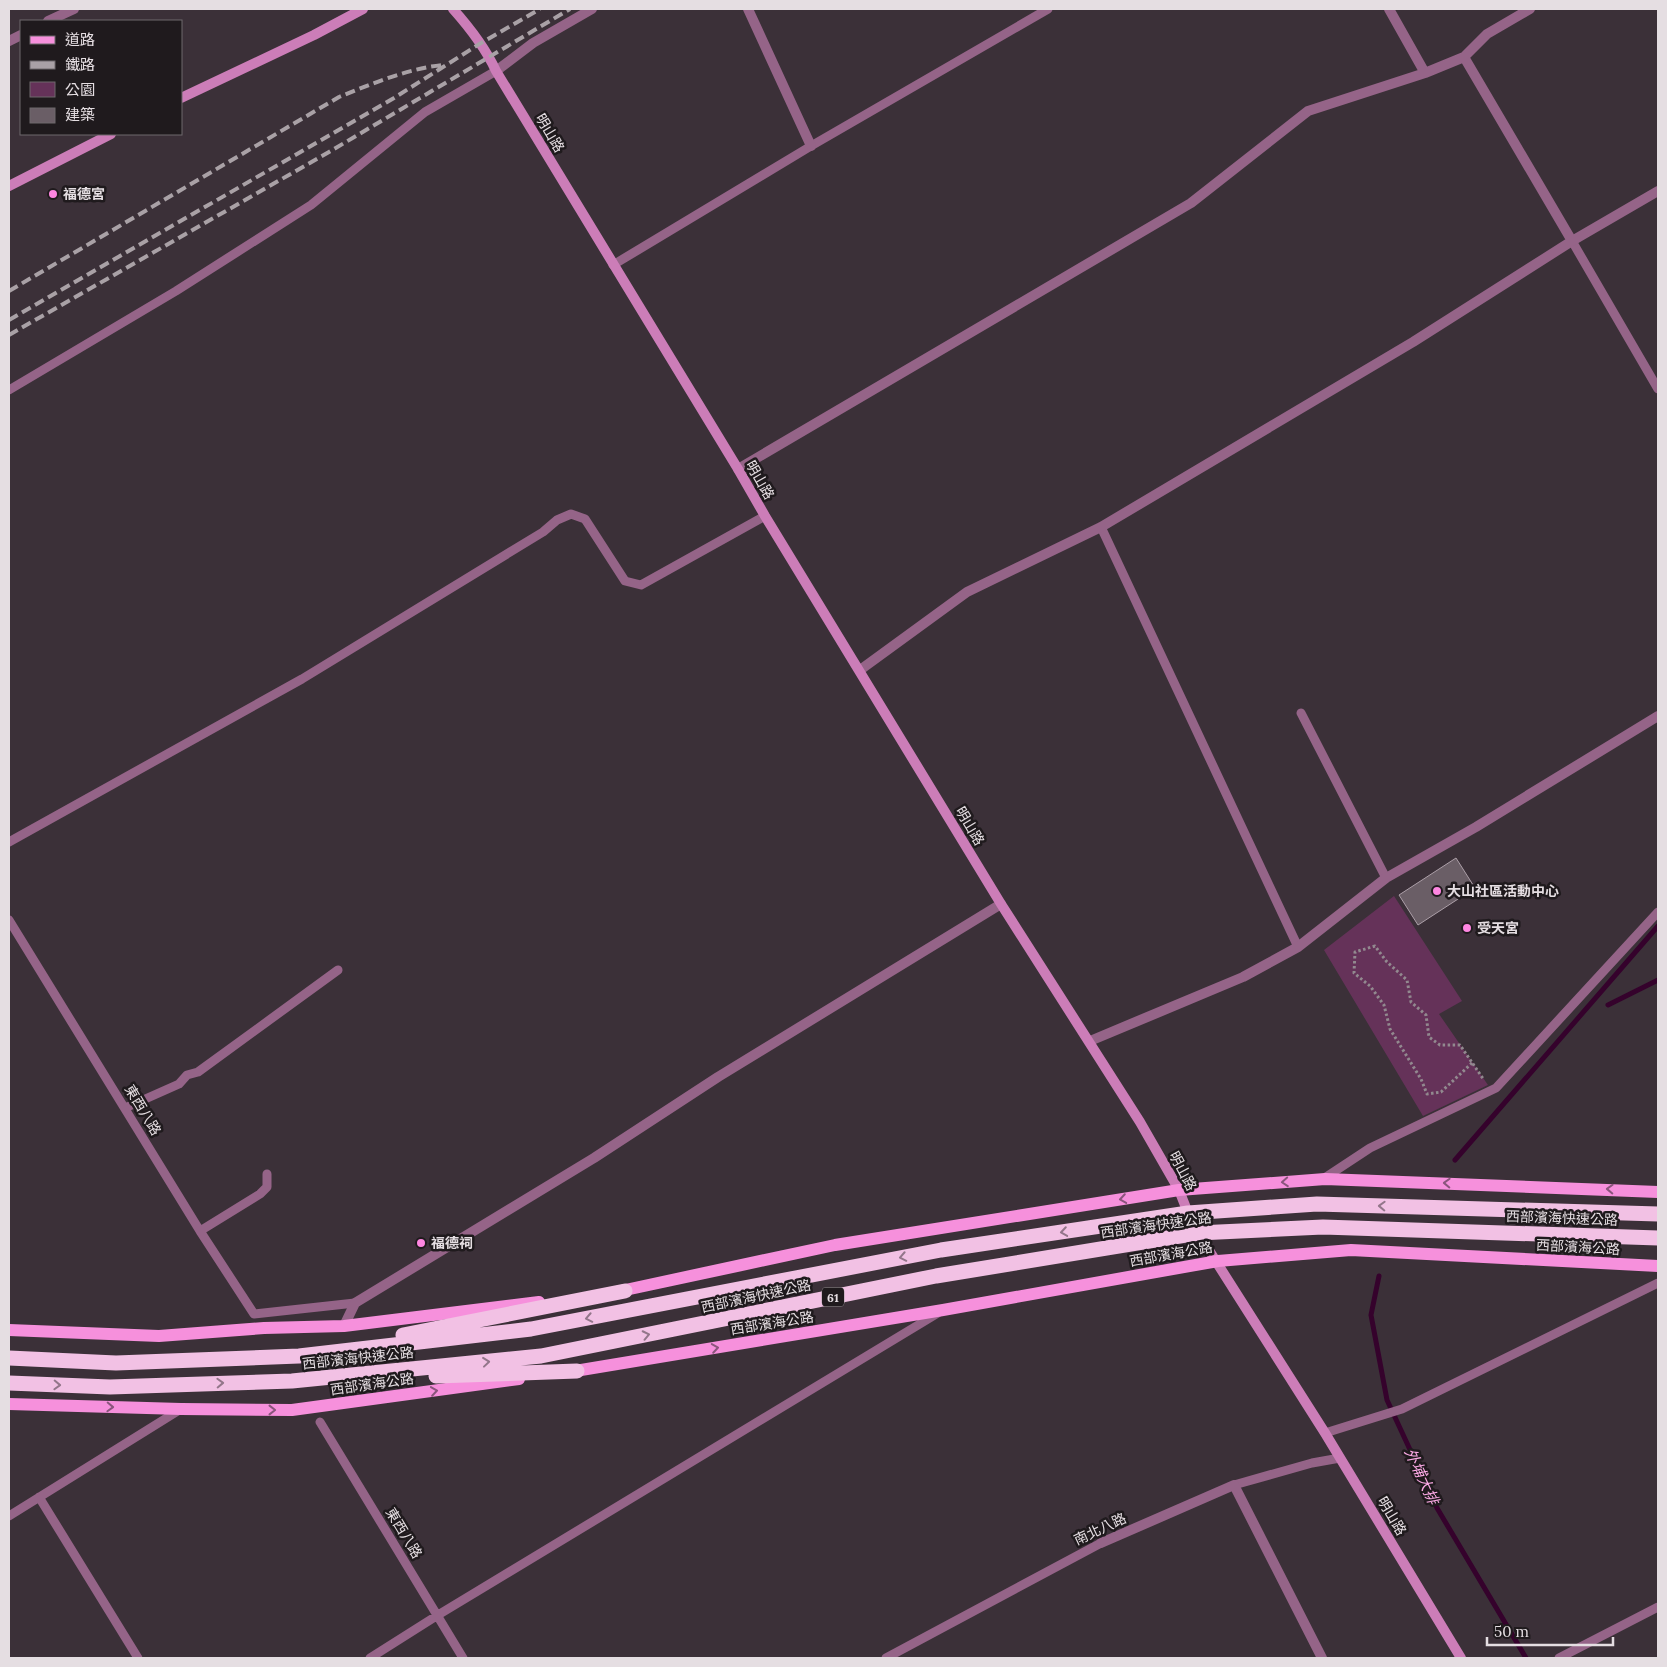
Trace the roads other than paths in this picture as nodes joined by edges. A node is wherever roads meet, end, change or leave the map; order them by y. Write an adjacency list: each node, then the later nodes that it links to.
1 (74, 9): 9 (street)
2 (363, 9): 13 (street)
3 (452, 9): 11 (street, 明山路)
4 (592, 9): 11 (street)
5 (748, 9): 15 (street)
6 (1048, 9): 15 (lane)
7 (1389, 9): 12 (street)
8 (1530, 9): 10 (street)
9 (50, 20)
10 (1464, 57): 12 (street); 18 (street)
11 (496, 71): 19 (street, 明山路); 21 (lane)
12 (1425, 73): 22 (street)
13 (182, 98)
14 (109, 135): 16 (street)
15 (811, 146): 19 (lane)
16 (9, 186)
17 (1658, 191): 18 (street)
18 (1572, 241): 20 (lane); 24 (street)
19 (614, 264): 22 (street, 明山路)
20 (1658, 389)
21 (9, 390)
22 (738, 469): 23 (street, 明山路)
23 (765, 516): 25 (street, 明山路); 28 (lane)
24 (1101, 527): 25 (street); 33 (lane)
25 (860, 670): 30 (street, 明山路)
26 (1301, 713): 29 (lane)
27 (1658, 716): 29 (street)
28 (9, 842)
29 (1386, 878): 33 (street)
30 (1001, 904): 35 (street, 明山路); 50 (street)
31 (1658, 912): 38 (lane)
32 (9, 920): 36 (lane, 東西八路)
33 (1298, 947): 35 (street)
34 (338, 970): 36 (lane)
35 (1090, 1041): 39 (street, 明山路)
36 (125, 1108): 43 (lane, 東西八路)
37 (267, 1174): 43 (lane)
38 (1323, 1179): 39 (main road, one-way to 39); 40 (main road, one-way to 38)
39 (1179, 1190): 41 (street, 明山路); 49 (main road, one-way to 49)
40 (1658, 1192)
41 (1188, 1213): 42 (highway, 西部濱海快速公路 / 61, one-way to 41); 44 (street, 明山路); 54 (highway, 西部濱海快速公路 / 61, one-way to 54)
42 (1658, 1214)
43 (200, 1231): 50 (lane, 東西八路)
44 (1198, 1233): 45 (highway, 西部濱海快速公路 / 61); 46 (street, 明山路); 57 (highway, 西部濱海快速公路 / 61, one-way to 44)
45 (1658, 1238)
46 (1218, 1261): 47 (main road, 西部濱海公路 / 61); 51 (main road, 西部濱海公路 / 61); 62 (street, 明山路)
47 (1658, 1266)
48 (1658, 1283): 62 (lane)
49 (625, 1291): 52 (main road); 54 (highway)
50 (356, 1303): 52 (street)
51 (943, 1310): 56 (main road, 西部濱海公路 / 61, one-way to 51); 69 (lane)
52 (344, 1326): 53 (main road)
53 (9, 1330)
54 (299, 1356): 55 (highway, 西部濱海快速公路 / 61)
55 (9, 1358)
56 (576, 1371): 57 (highway); 60 (main road, 西部濱海公路 / 61, one-way to 56)
57 (292, 1381): 58 (highway, 西部濱海快速公路 / 61, one-way to 57)
58 (9, 1383)
59 (9, 1404): 60 (main road, 西部濱海公路 / 61, one-way to 60)
60 (181, 1409): 65 (lane)
61 (320, 1422): 69 (lane, 東西八路)
62 (1325, 1433): 63 (street, 明山路)
63 (1340, 1458): 64 (lane, 南北八路); 75 (street, 明山路)
64 (1234, 1485): 67 (street, 南北八路); 74 (street)
65 (39, 1496): 66 (lane); 70 (lane)
66 (9, 1516)
67 (1101, 1543): 73 (lane, 南北八路)
68 (1658, 1608): 76 (lane)
69 (438, 1615): 71 (lane); 72 (lane, 東西八路)
70 (138, 1658)
71 (370, 1658)
72 (463, 1658)
73 (886, 1658)
74 (1322, 1658)
75 (1461, 1658)
76 (1559, 1658)

